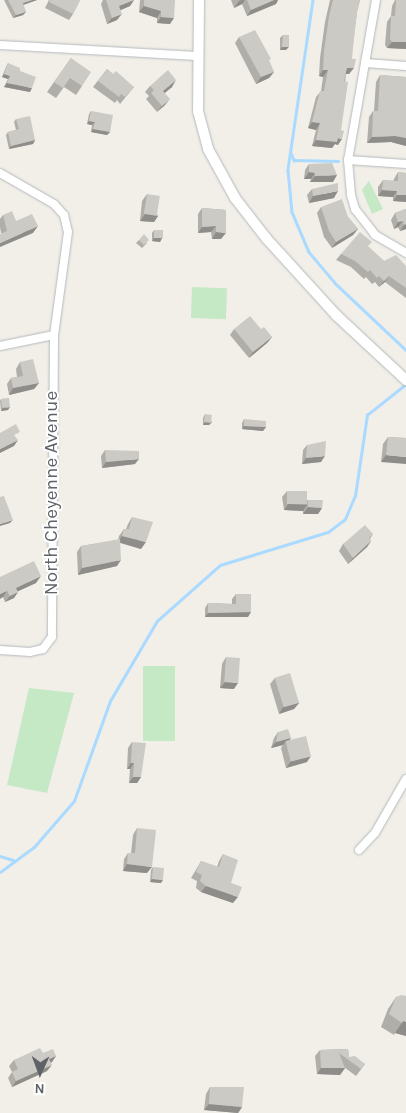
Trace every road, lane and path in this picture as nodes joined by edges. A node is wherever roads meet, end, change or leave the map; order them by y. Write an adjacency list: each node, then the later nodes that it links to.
1 (200, 0): 4 (street)
2 (376, 0): 5 (street)
3 (0, 45): 4 (street)
4 (197, 56): 13 (street)
5 (365, 63): 6 (street); 7 (street)
6 (406, 66)
7 (348, 160): 8 (street); 10 (street)
8 (406, 164)
9 (0, 173): 11 (street, North Cheyenne Avenue)
10 (406, 253)
11 (54, 335): 12 (street); 14 (street, North Cheyenne Avenue)
12 (0, 346)
13 (406, 380)
14 (0, 650)
15 (406, 779): 16 (street)
16 (359, 850)

